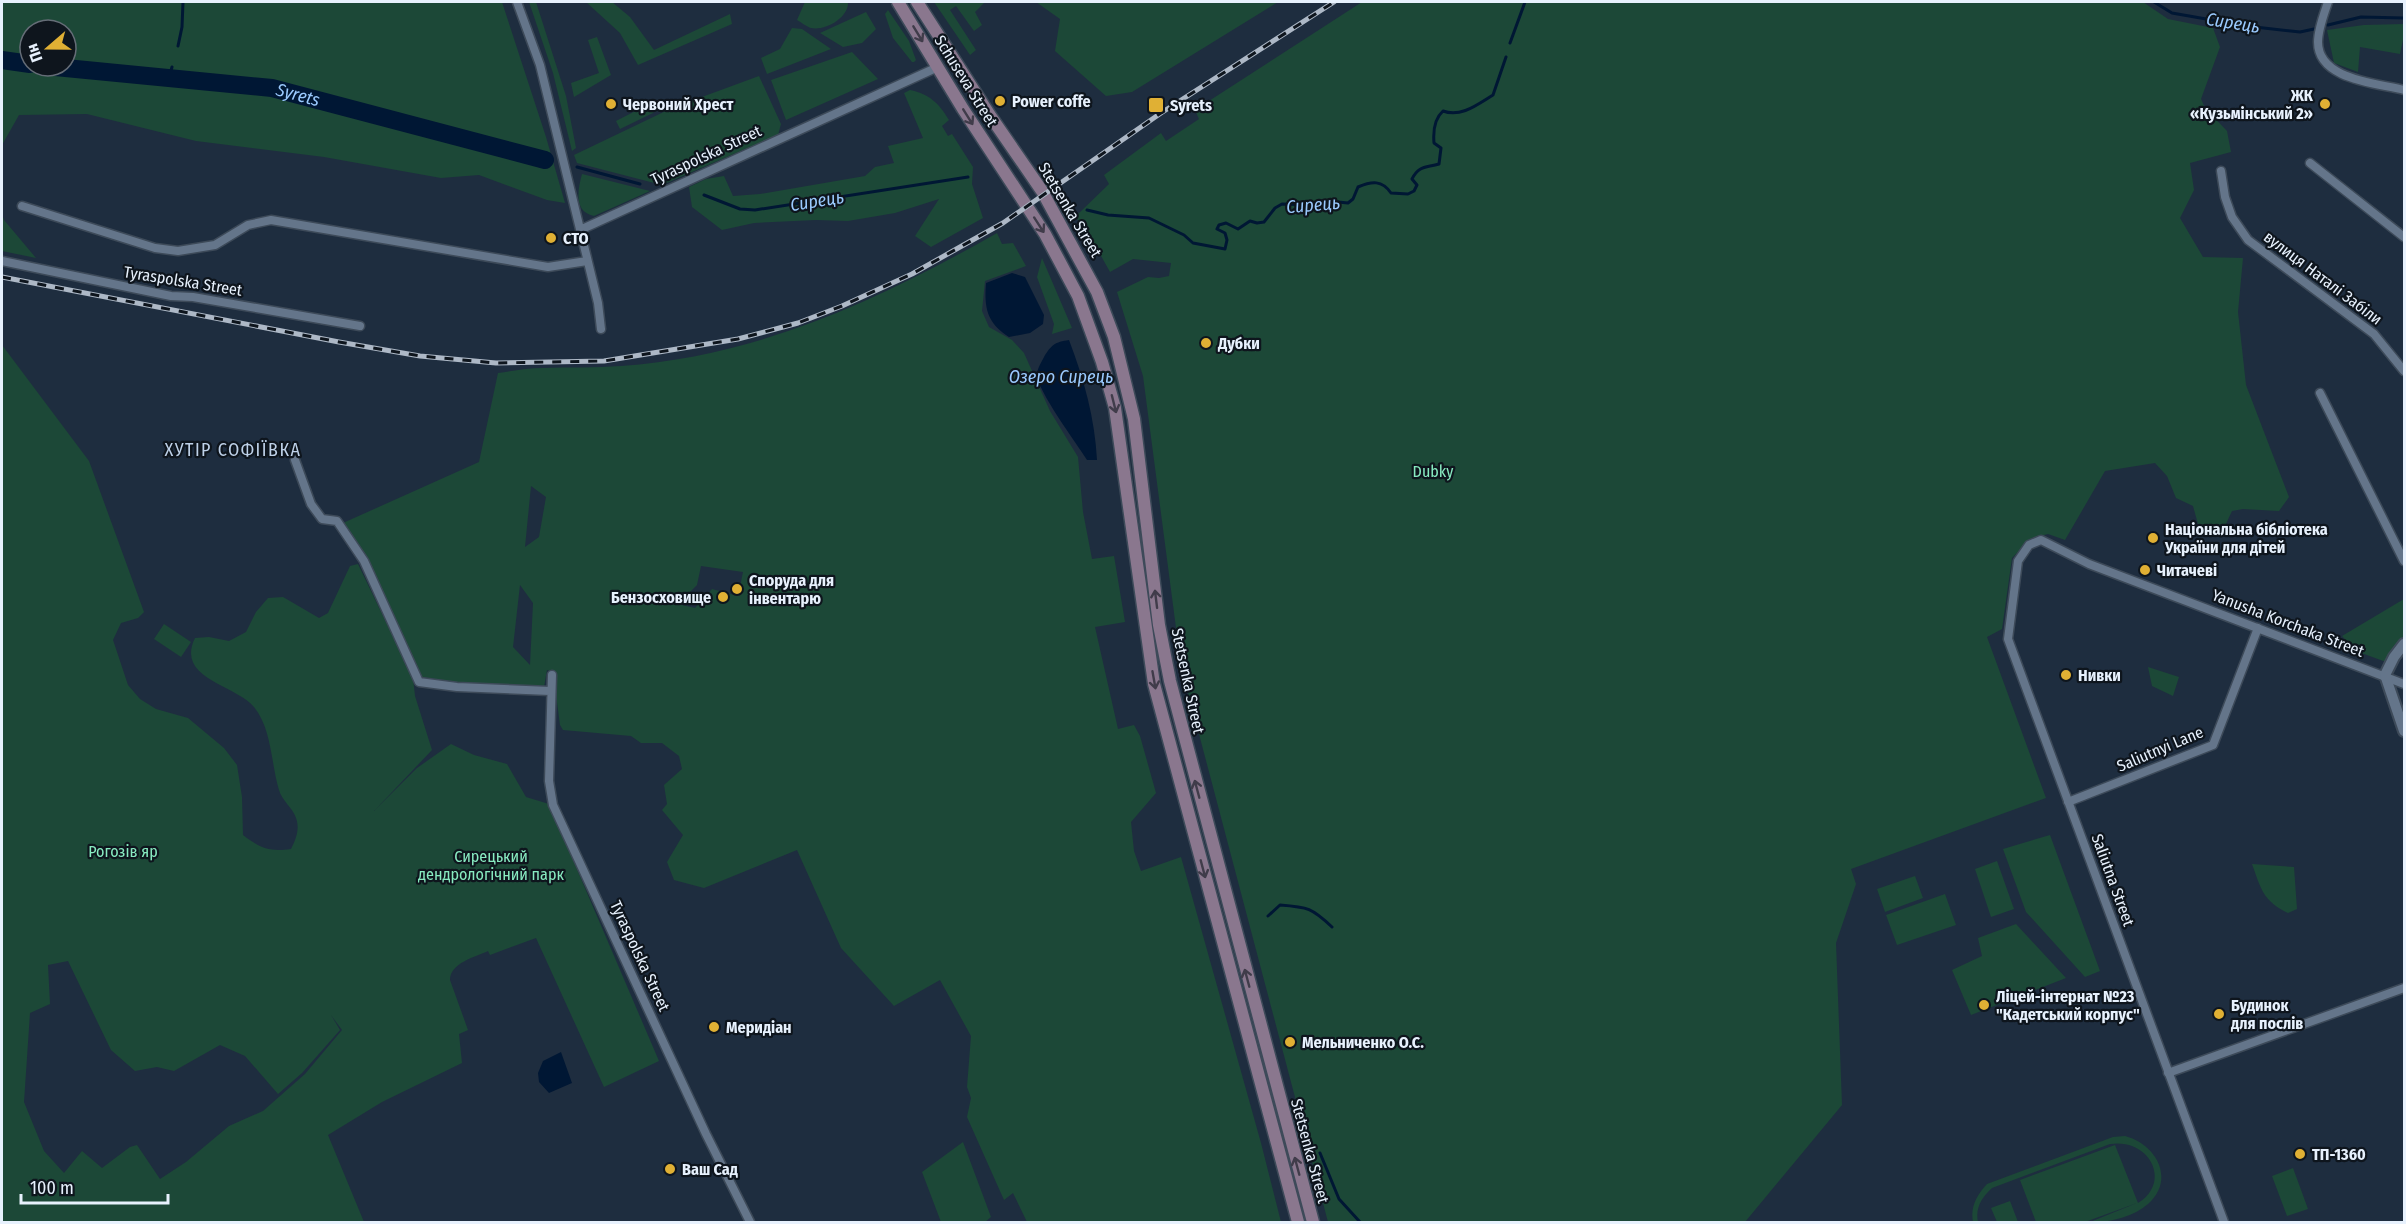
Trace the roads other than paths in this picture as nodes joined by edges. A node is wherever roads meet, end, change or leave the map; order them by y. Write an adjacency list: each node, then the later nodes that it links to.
1 (517, 2): 12 (street)
2 (898, 2): 5 (main road, Schuseva Street, one-way to 5)
3 (917, 2): 7 (main road, Schuseva Street)
4 (2328, 2): 6 (street)
5 (938, 67): 10 (main road, Schuseva Street, one-way to 10); 12 (street, Tyraspolska Street)
6 (2404, 90)
7 (1019, 158): 35 (main road, Stetsenka Street, one-way to 7)
8 (2310, 163): 13 (street)
9 (2221, 171): 18 (street, вулиця Наталі Забіли)
10 (1007, 176): 34 (main road, Stetsenka Street, one-way to 34)
11 (22, 206): 15 (street)
12 (580, 230): 15 (street)
13 (2404, 237)
14 (2, 261): 16 (street, Tyraspolska Street)
15 (587, 261): 17 (street)
16 (360, 326)
17 (601, 329)
18 (2404, 371)
19 (2320, 393): 22 (street)
20 (295, 460): 28 (street)
21 (2029, 545): 23 (street, Yanusha Korchaka Street); 30 (street, Saliutna Street)
22 (2404, 561)
23 (2258, 627): 26 (street, Yanusha Korchaka Street); 30 (street, Saliutnyi Lane)
24 (2404, 644): 26 (street)
25 (552, 675): 28 (street, Tyraspolska Street)
26 (2385, 675): 27 (street, Yanusha Korchaka Street); 29 (street)
27 (2404, 684)
28 (550, 691): 33 (street, Tyraspolska Street)
29 (2404, 731)
30 (2068, 802): 32 (street, Saliutna Street)
31 (2404, 988): 32 (street)
32 (2168, 1073): 36 (street, Saliutna Street)
33 (750, 1222)
34 (1298, 1222)
35 (1312, 1222)
36 (2224, 1222)

